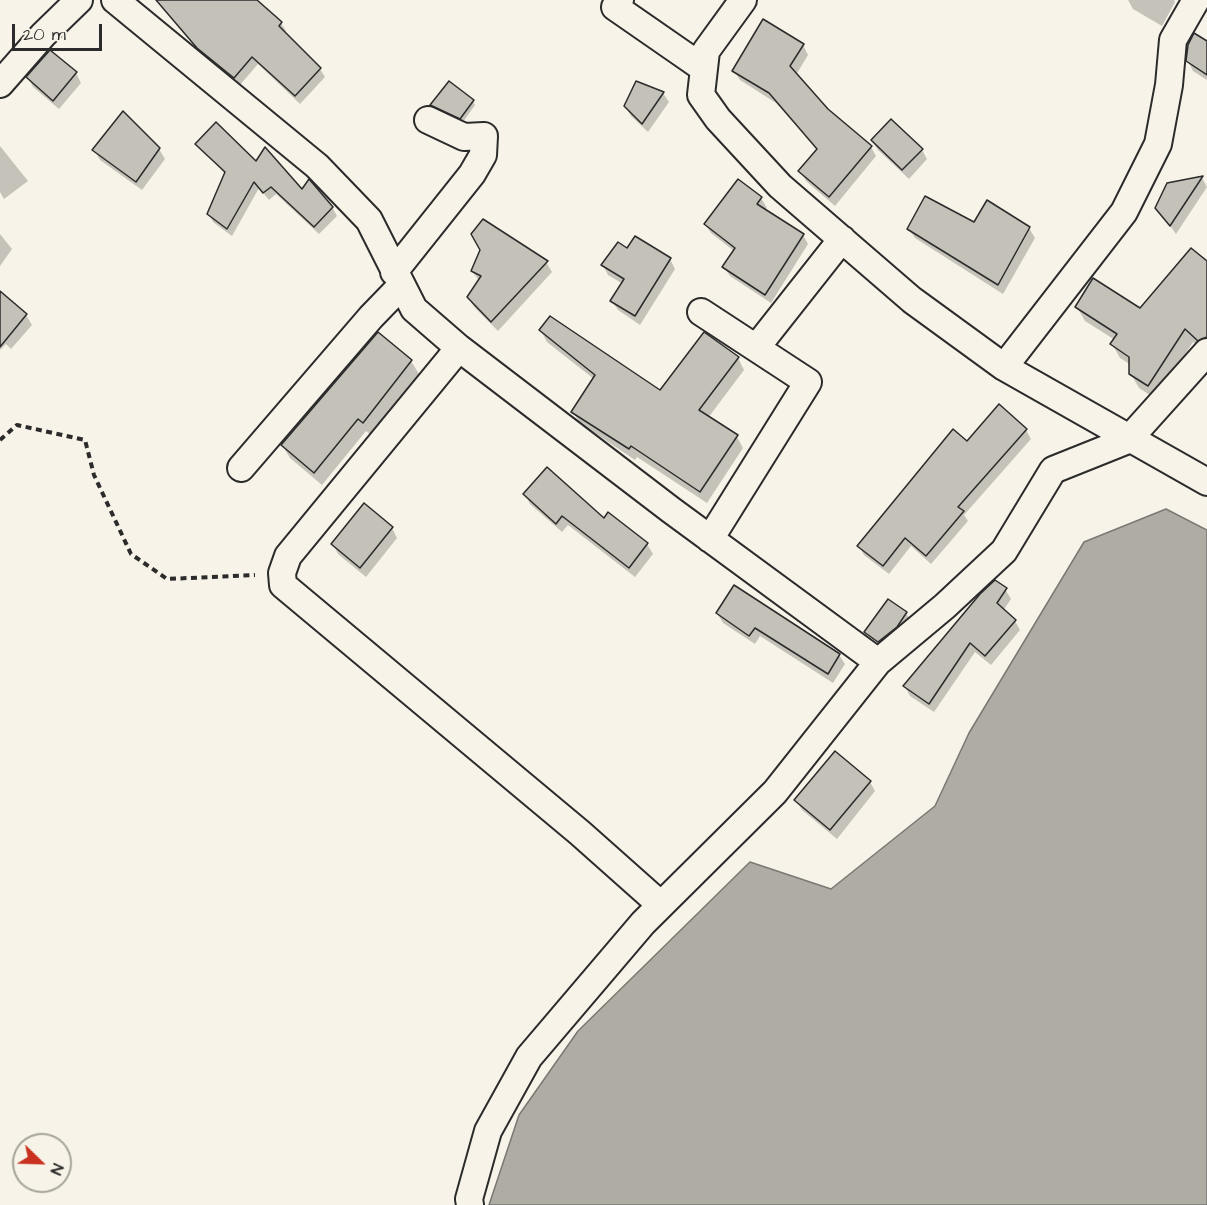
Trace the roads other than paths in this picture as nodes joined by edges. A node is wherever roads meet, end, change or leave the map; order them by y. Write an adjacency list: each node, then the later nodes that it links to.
1 (79, 0): 7 (street)
2 (115, 0): 10 (street)
3 (620, 0): 6 (street)
4 (743, 0): 6 (street)
5 (1196, 0): 15 (street)
6 (703, 68): 9 (street)
7 (0, 84)
8 (428, 120): 10 (street)
9 (842, 239): 13 (street); 15 (street)
10 (398, 279): 12 (street); 17 (street)
11 (701, 312): 13 (street)
12 (459, 348): 19 (street); 21 (street)
13 (756, 348): 19 (street)
14 (1207, 352): 16 (street)
15 (1004, 367): 16 (street)
16 (1128, 440): 18 (street); 20 (street)
17 (241, 468)
18 (1207, 482)
19 (710, 539): 20 (street)
20 (878, 662): 21 (street)
21 (661, 905): 22 (street)
22 (470, 1205)

